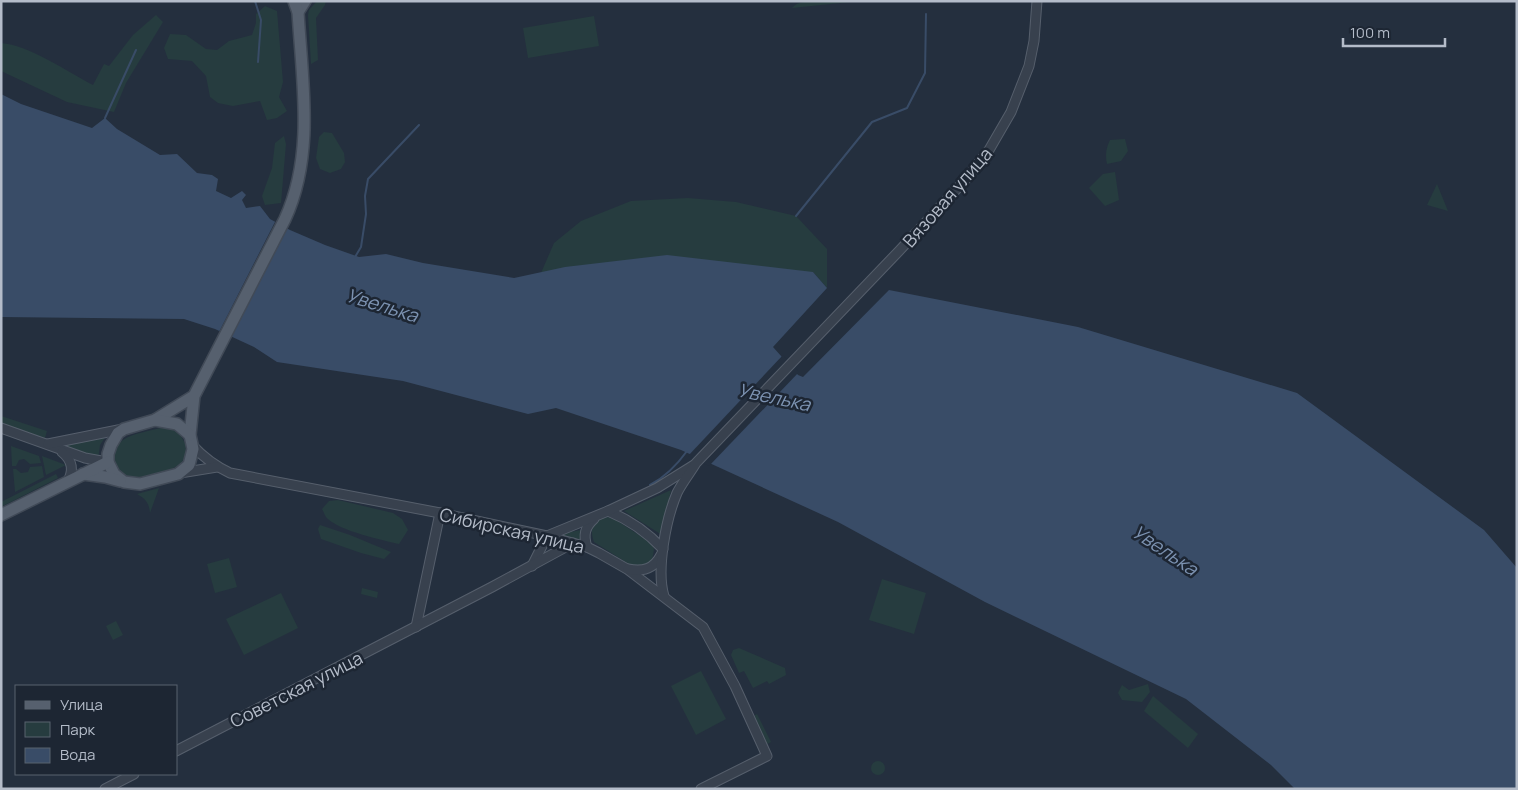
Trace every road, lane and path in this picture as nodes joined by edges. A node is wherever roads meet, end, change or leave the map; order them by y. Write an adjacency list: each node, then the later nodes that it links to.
1 (305, 1): 3 (main road)
2 (1037, 1): 12 (street, Вязовая улица)
3 (296, 7): 4 (main road)
4 (194, 396): 5 (main road); 8 (main road)
5 (155, 420): 7 (main road); 8 (main road)
6 (1, 428): 9 (street)
7 (124, 429): 9 (street); 11 (main road)
8 (191, 440): 13 (street, Сибирская улица); 15 (main road)
9 (48, 444): 10 (street)
10 (58, 448): 11 (street); 17 (street)
11 (108, 462): 14 (main road); 16 (main road)
12 (696, 463): 18 (street); 25 (street)
13 (217, 467): 15 (street, Сибирская улица); 19 (street, Сибирская улица)
14 (83, 474): 16 (main road); 17 (main road)
15 (178, 474): 16 (main road)
16 (124, 482)
17 (66, 483): 20 (main road)
18 (608, 511): 21 (street); 25 (street)
19 (440, 513): 22 (street, Сибирская улица); 29 (street)
20 (1, 515)
21 (598, 515): 22 (street); 24 (street)
22 (547, 536): 23 (street, Сибирская улица); 26 (street)
23 (573, 543): 24 (street, Сибирская улица); 26 (street, Советская улица)
24 (587, 547): 27 (street, Сибирская улица)
25 (662, 551): 27 (street); 28 (street)
26 (531, 566): 29 (street, Советская улица)
27 (627, 569): 28 (street, Сибирская улица)
28 (664, 596): 33 (street, Сибирская улица)
29 (416, 627): 30 (street, Советская улица)
30 (178, 750)
31 (132, 775): 32 (street)
32 (105, 789)
33 (702, 789)

